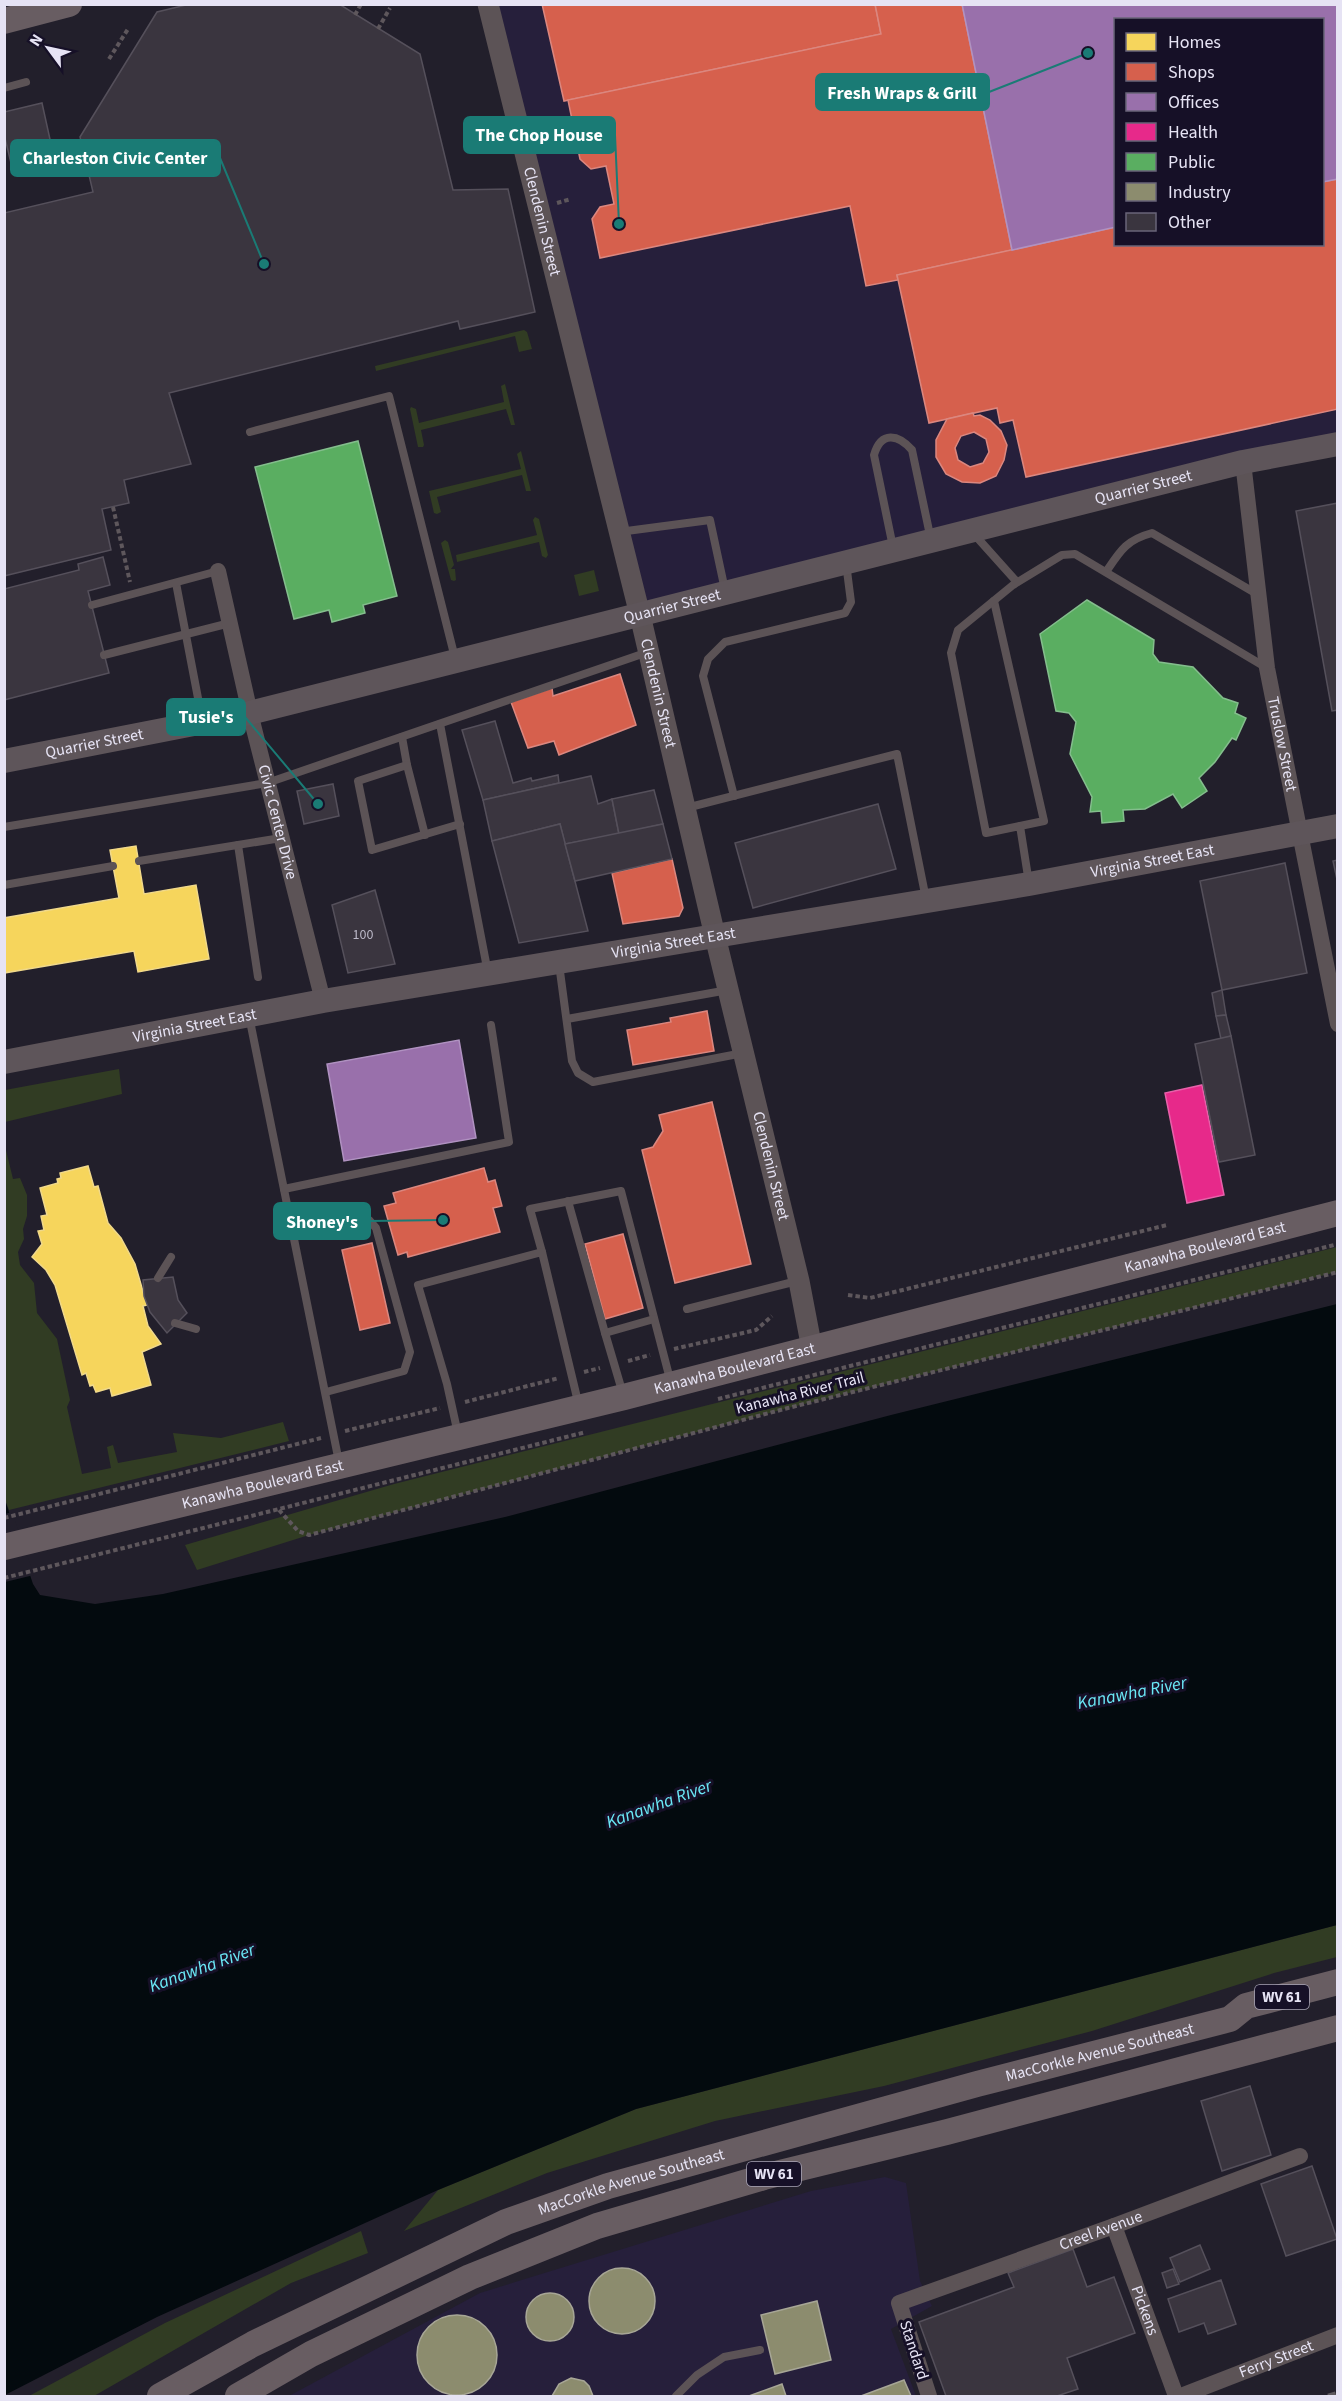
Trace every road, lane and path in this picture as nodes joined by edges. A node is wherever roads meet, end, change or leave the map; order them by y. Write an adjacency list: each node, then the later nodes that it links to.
1 (69, 4): 6 (main road)
2 (361, 4): 5 (path)
3 (488, 4): 17 (street, Clendenin Street)
4 (390, 8): 7 (path)
5 (355, 15)
6 (4, 21)
7 (378, 28)
8 (128, 29): 9 (path)
9 (109, 59)
10 (26, 82): 11 (lane)
11 (4, 88)
12 (249, 432): 35 (lane)
13 (1338, 444): 14 (main road, Quarrier Street)
14 (1243, 462): 16 (main road, Quarrier Street); 27 (street, Truslow Street)
15 (113, 507): 26 (path)
16 (971, 531): 18 (main road, Quarrier Street); 23 (lane)
17 (619, 532): 25 (lane); 30 (street, Clendenin Street)
18 (932, 541): 19 (main road, Quarrier Street); 19 (lane)
19 (893, 551): 20 (main road, Quarrier Street)
20 (846, 562): 25 (main road, Quarrier Street); 44 (lane)
21 (218, 572): 24 (lane); 31 (street, Civic Center Drive)
22 (1106, 572): 23 (lane); 27 (lane); 36 (lane)
23 (1017, 582): 28 (lane)
24 (176, 583): 26 (lane); 32 (lane)
25 (725, 593): 30 (main road, Quarrier Street)
26 (133, 595): 29 (lane)
27 (1259, 595): 36 (street, Truslow Street)
28 (994, 601): 47 (lane); 47 (lane)
29 (92, 605)
30 (640, 615): 33 (street, Clendenin Street); 35 (main road, Quarrier Street)
31 (230, 623): 32 (lane); 37 (street, Civic Center Drive)
32 (186, 634): 34 (lane); 38 (lane)
33 (649, 652): 39 (lane); 45 (street, Clendenin Street)
34 (104, 655)
35 (456, 661): 37 (main road, Quarrier Street)
36 (1267, 668): 50 (street, Truslow Street)
37 (250, 713): 38 (main road, Quarrier Street); 43 (street, Civic Center Drive)
38 (203, 722): 41 (main road, Quarrier Street)
39 (440, 724): 40 (lane); 46 (lane)
40 (402, 737): 42 (lane); 43 (lane)
41 (4, 761)
42 (407, 765): 51 (lane); 51 (lane)
43 (267, 783): 49 (lane); 52 (street, Civic Center Drive)
44 (734, 796): 45 (lane); 58 (lane)
45 (685, 808): 59 (street, Clendenin Street)
46 (460, 825): 51 (lane); 62 (lane)
47 (1020, 826): 56 (lane)
48 (1338, 826): 50 (main road, Virginia Street East)
49 (4, 827)
50 (1300, 833): 56 (main road, Virginia Street East); 61 (street, Truslow Street)
51 (425, 835)
52 (281, 838): 53 (lane); 65 (street, Civic Center Drive)
53 (238, 845): 54 (lane); 63 (lane)
54 (139, 861)
55 (113, 866): 57 (lane)
56 (1029, 884): 58 (main road, Virginia Street East)
57 (4, 885)
58 (926, 901): 59 (main road, Virginia Street East)
59 (715, 936): 60 (main road, Virginia Street East); 64 (street, Clendenin Street)
60 (559, 962): 62 (main road, Virginia Street East); 67 (lane)
61 (1333, 972): 68 (street, Truslow Street)
62 (488, 973): 65 (main road, Virginia Street East)
63 (258, 977)
64 (728, 990): 67 (lane); 70 (street, Clendenin Street)
65 (323, 1001): 66 (main road, Virginia Street East)
66 (249, 1016): 71 (main road, Virginia Street East); 72 (lane)
67 (567, 1018): 70 (lane)
68 (1338, 1024)
69 (491, 1025): 72 (lane)
70 (743, 1052): 81 (street, Clendenin Street)
71 (6, 1062)
72 (284, 1189): 76 (lane)
73 (568, 1201): 77 (lane); 84 (lane); 87 (lane)
74 (1338, 1213): 88 (main road, Kanawha Boulevard East)
75 (1167, 1225): 82 (path)
76 (293, 1229): 90 (lane); 90 (lane)
77 (542, 1252): 92 (lane); 93 (lane)
78 (171, 1257): 80 (lane)
79 (1338, 1272): 96 (path, Kanawha River Trail)
80 (158, 1278)
81 (799, 1281): 83 (lane); 88 (street, Clendenin Street)
82 (848, 1295)
83 (687, 1309)
84 (654, 1319): 87 (lane); 89 (lane)
85 (175, 1323): 86 (lane)
86 (196, 1329)
87 (605, 1333): 91 (lane)
88 (812, 1349): 89 (main road, Kanawha Boulevard East)
89 (672, 1384): 91 (main road, Kanawha Boulevard East)
90 (326, 1392): 94 (lane)
91 (624, 1397): 92 (main road, Kanawha Boulevard East)
92 (579, 1406): 93 (main road, Kanawha Boulevard East)
93 (459, 1437): 94 (main road, Kanawha Boulevard East)
94 (340, 1465): 99 (main road, Kanawha Boulevard East)
95 (120, 1489): 97 (path)
96 (279, 1510)
97 (4, 1518)
98 (136, 1545): 100 (path)
99 (4, 1547)
100 (4, 1578)
101 (1338, 1982): 103 (main road, MacCorkle Avenue Southeast / WV 61)
102 (1338, 1997): 103 (main road, WV 61)
103 (1230, 2019): 112 (main road, MacCorkle Avenue Southeast / WV 61)
104 (1338, 2028): 105 (main road, MacCorkle Avenue Southeast / WV 61)
105 (1293, 2040): 106 (main road); 113 (main road, MacCorkle Avenue Southeast / WV 61)
106 (1338, 2044)
107 (1300, 2156): 108 (street, Creel Avenue)
108 (1114, 2226): 109 (street, Creel Avenue); 116 (street, Pickens)
109 (899, 2303): 115 (street, Standard)
110 (1338, 2335): 117 (street, Ferry Street)
111 (760, 2350): 114 (lane)
112 (160, 2397)
113 (237, 2397)
114 (676, 2397)
115 (929, 2397)
116 (1176, 2397)
117 (1180, 2397)

